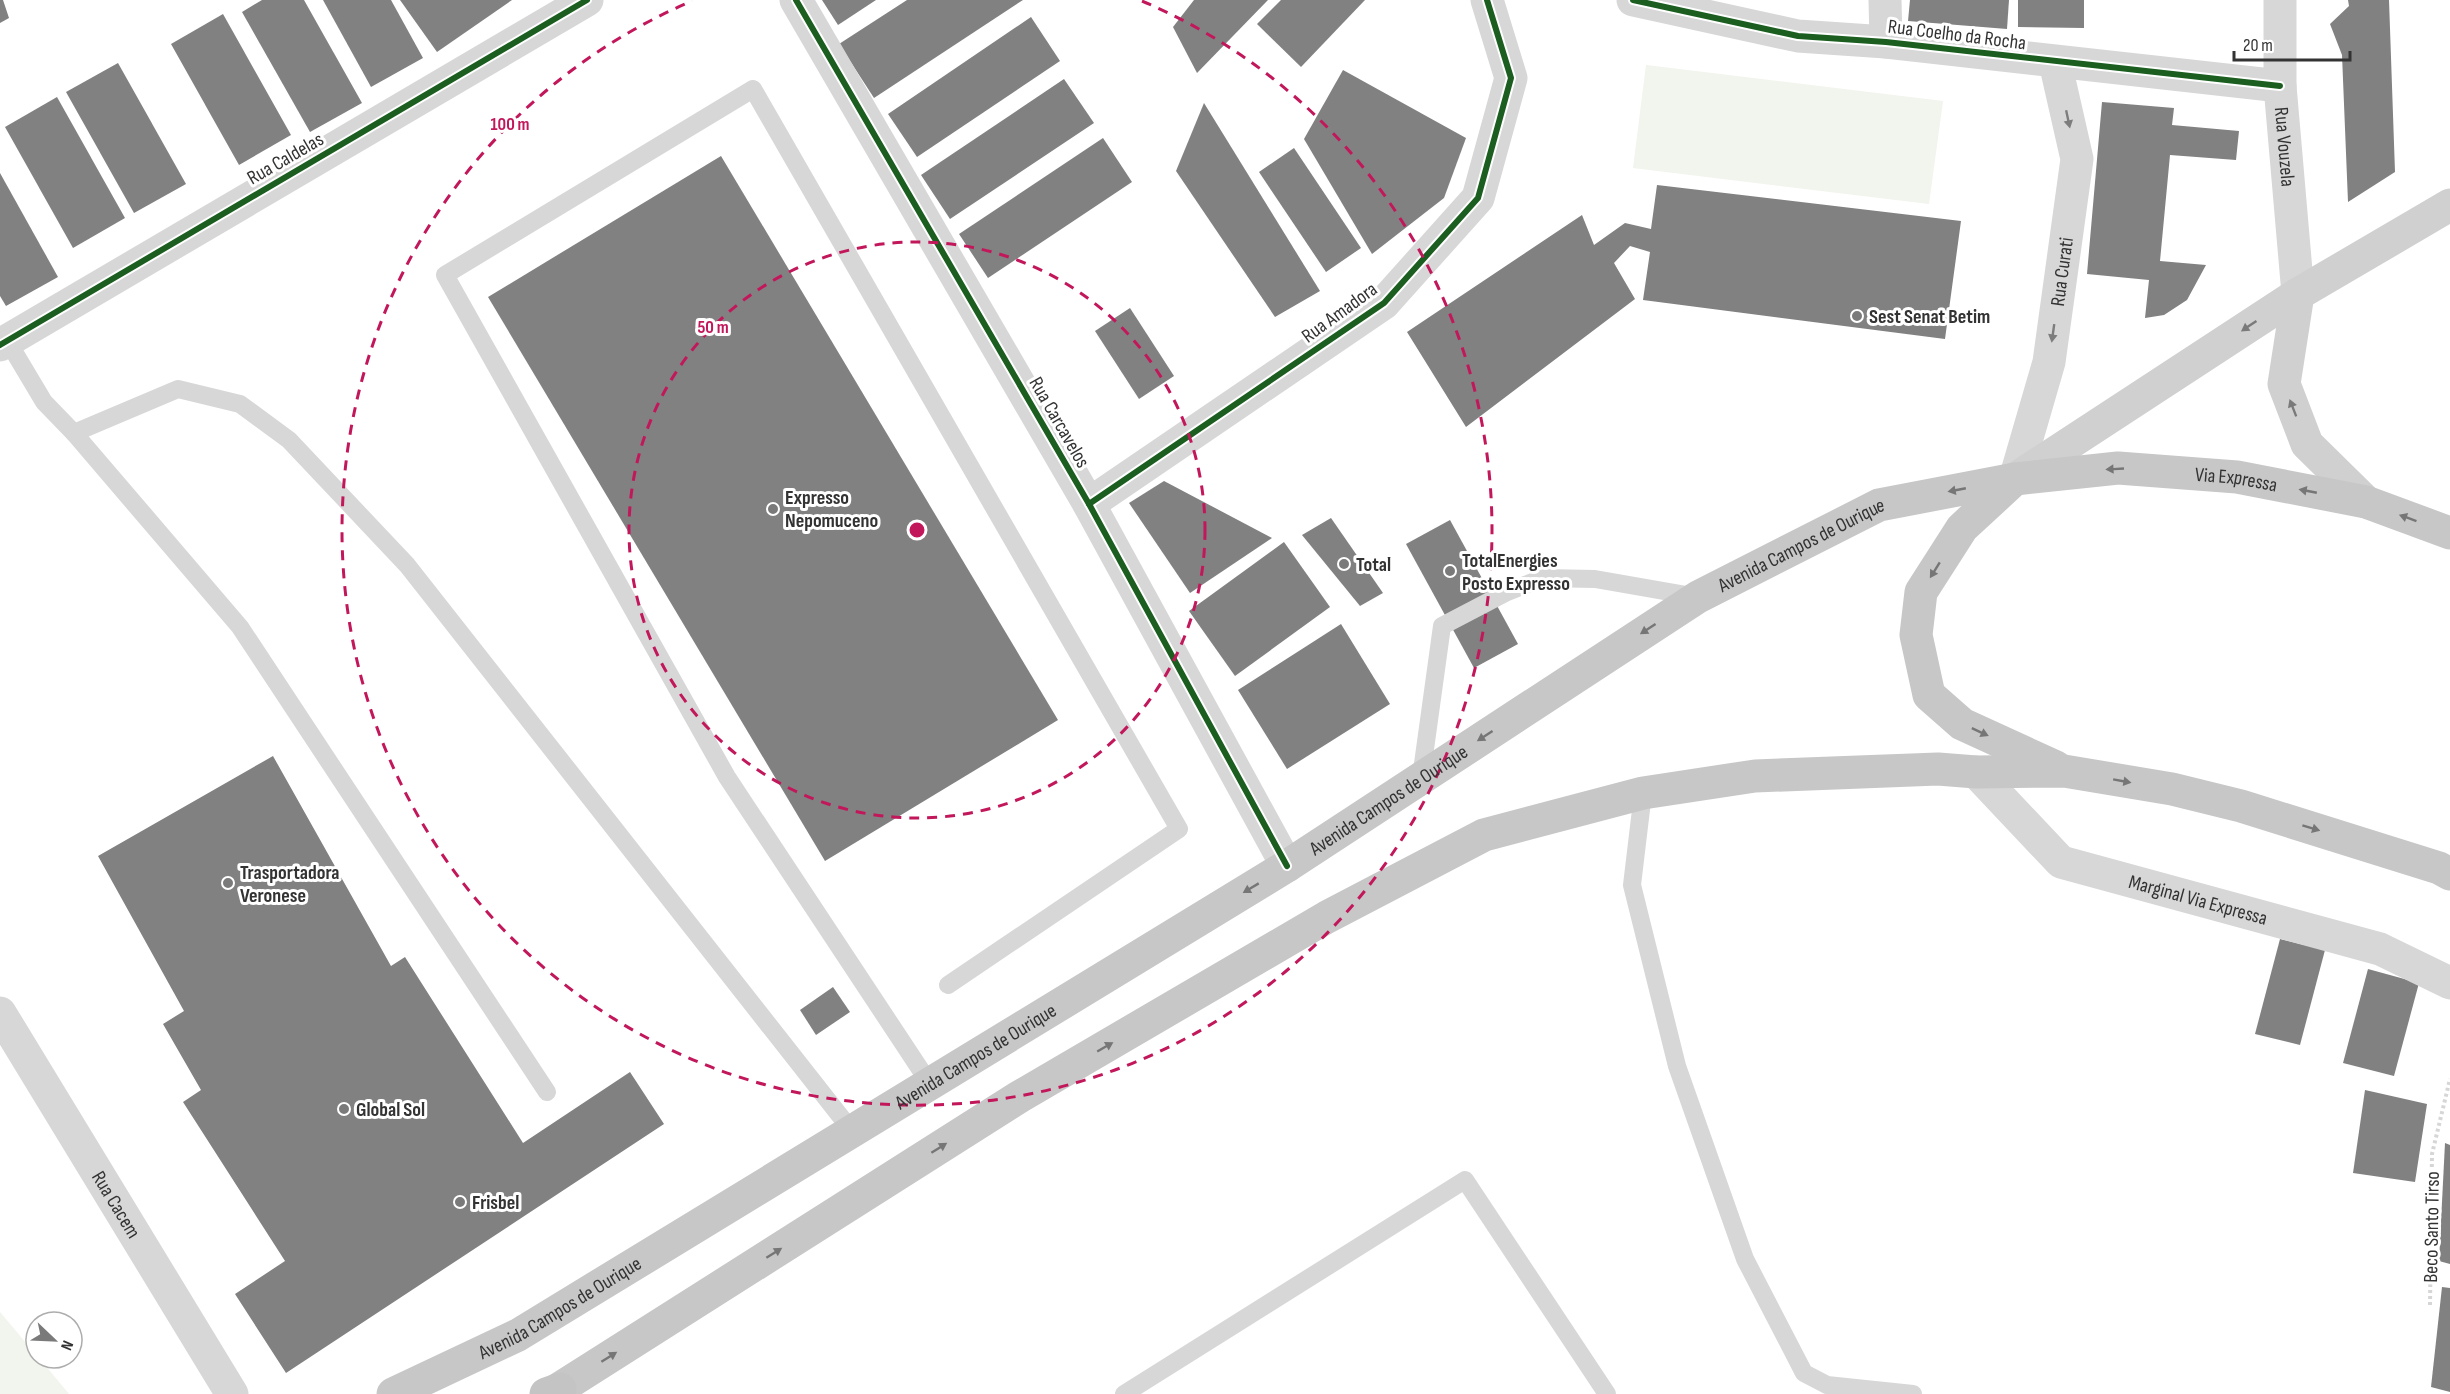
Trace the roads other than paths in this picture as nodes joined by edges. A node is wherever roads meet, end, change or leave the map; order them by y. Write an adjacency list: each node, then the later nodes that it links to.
1 (587, 0): 12 (street, Rua Caldelas)
2 (796, 0): 16 (street, Rua Carcavelos)
3 (1487, 0): 16 (street, Rua Amadora)
4 (1633, 0): 7 (street, Rua Coelho da Rocha)
5 (1885, 0): 7 (street)
6 (2280, 0): 9 (street, Rua Vouzela)
7 (1886, 42): 8 (street, Rua Coelho da Rocha)
8 (2055, 62): 9 (street, Rua Coelho da Rocha); 14 (street, Rua Curati, one-way to 14)
9 (2280, 86): 11 (street, Rua Vouzela)
10 (2450, 205): 11 (main road, Avenida Campos de Ourique)
11 (2298, 294): 14 (main road, Avenida Campos de Ourique, one-way to 14); 15 (main road, one-way to 11)
12 (4, 342): 13 (lane)
13 (74, 433): 29 (lane); 30 (lane)
14 (2015, 479): 15 (highway, Via Expressa, one-way to 14); 18 (highway, Avenida Campos de Ourique, one-way to 18); 19 (highway, one-way to 19)
15 (2366, 502): 17 (highway, Via Expressa, one-way to 15)
16 (1089, 504): 23 (street, Rua Carcavelos)
17 (2450, 533)
18 (1698, 597): 21 (highway, Avenida Campos de Ourique, one-way to 21); 21 (lane)
19 (2064, 771): 20 (highway); 24 (highway, one-way to 24)
20 (1976, 772): 22 (highway); 25 (street, Marginal Via Expressa)
21 (1421, 778): 23 (highway, Avenida Campos de Ourique)
22 (1643, 793): 31 (highway, one-way to 22); 36 (lane)
23 (1287, 866): 28 (highway, Avenida Campos de Ourique, one-way to 28)
24 (2446, 871)
25 (2450, 983)
26 (948, 985): 28 (lane)
27 (0, 1013): 32 (street, Rua Cacem)
28 (930, 1084): 30 (highway, Avenida Campos de Ourique)
29 (547, 1092)
30 (852, 1131): 33 (highway, Avenida Campos de Ourique)
31 (552, 1392)
32 (232, 1394)
33 (393, 1394)
34 (1124, 1394): 35 (lane)
35 (1607, 1394)
36 (1913, 1394)

